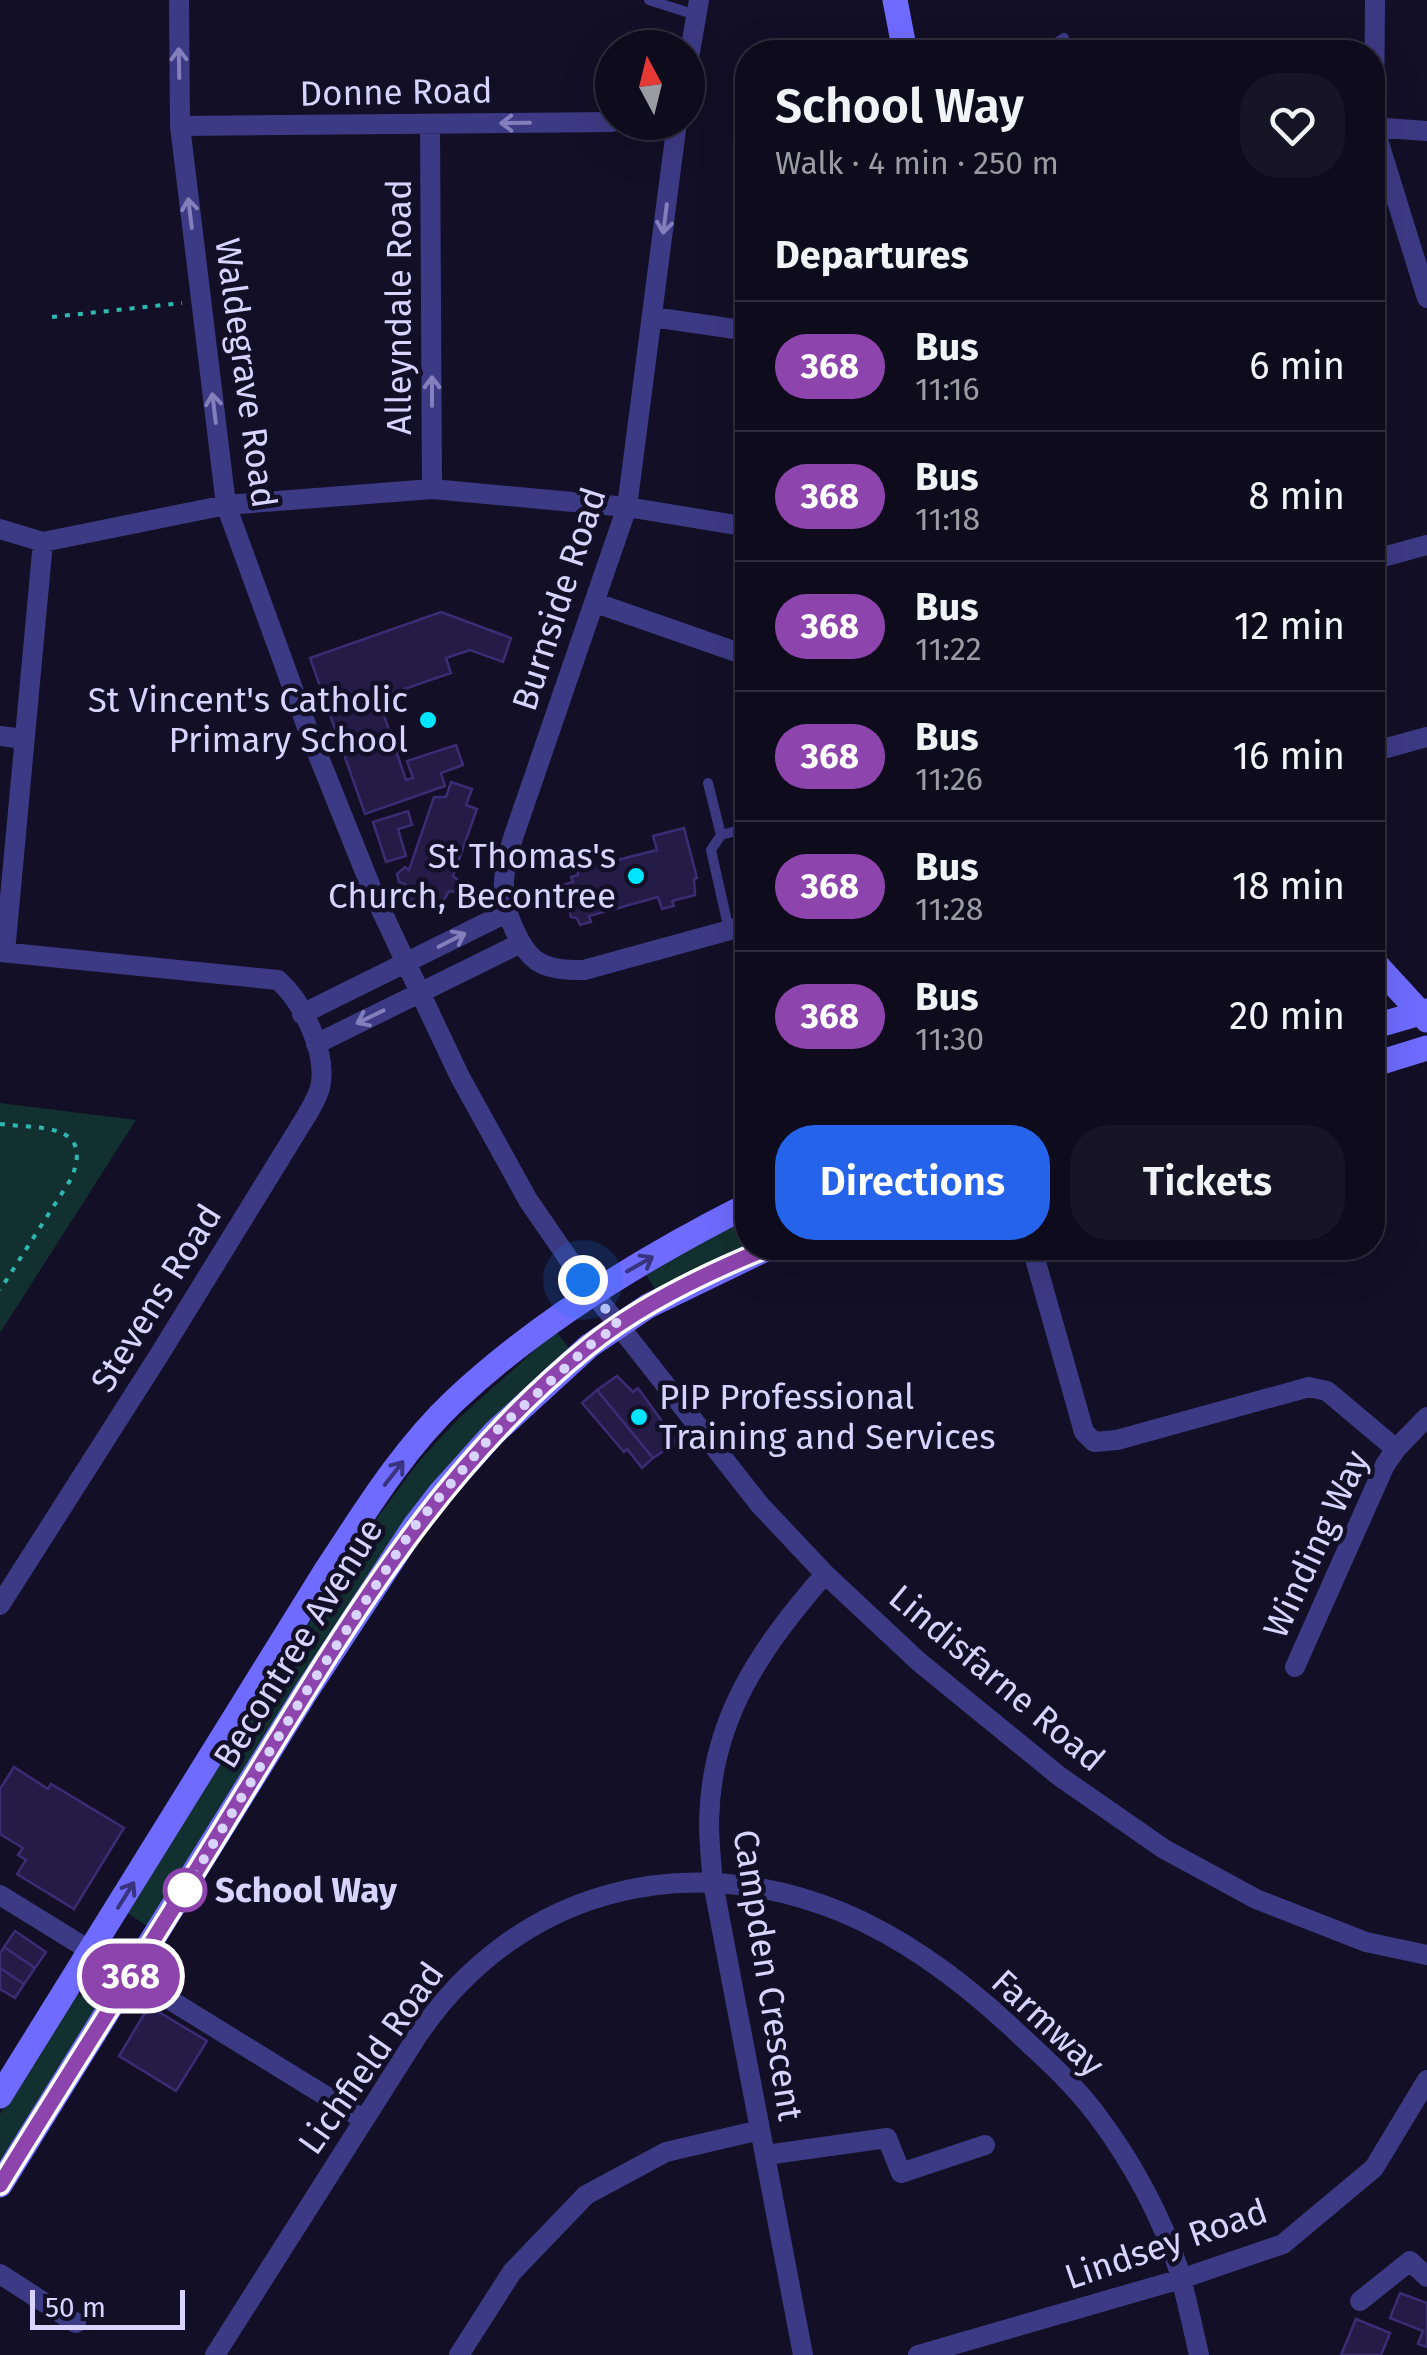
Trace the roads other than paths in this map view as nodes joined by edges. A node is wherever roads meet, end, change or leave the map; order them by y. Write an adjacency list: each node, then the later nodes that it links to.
1 (178, 0): 12 (street, Waldegrave Road, one-way to 1)
2 (649, 0): 5 (lane)
3 (895, 0): 7 (street)
4 (1375, 0): 9 (street)
5 (698, 8)
6 (1064, 38): 8 (lane)
7 (903, 40)
8 (1061, 40)
9 (1374, 40)
10 (595, 122): 11 (street, Donne Road, one-way to 11)
11 (430, 124): 12 (street, Donne Road); 20 (street, Alleyndale Road, one-way to 11)
12 (180, 126): 21 (street, Waldegrave Road, one-way to 12)
13 (1385, 128): 14 (street)
14 (1427, 131)
15 (675, 140): 18 (street, Burnside Road, one-way to 18)
16 (1385, 165): 17 (street)
17 (1427, 298)
18 (652, 317): 19 (street); 22 (street, Burnside Road)
19 (735, 329)
20 (432, 489): 21 (street); 22 (street)
21 (226, 505): 25 (street); 42 (street, Waldegrave Road)
22 (628, 508): 23 (street); 28 (street, Burnside Road)
23 (735, 525)
24 (0, 529): 25 (street)
25 (43, 542): 32 (street)
26 (1427, 545): 27 (street)
27 (1385, 556)
28 (596, 603): 29 (street); 37 (street, Burnside Road)
29 (735, 651)
30 (0, 736): 32 (street)
31 (1427, 737): 33 (street)
32 (24, 739): 41 (street)
33 (1385, 748)
34 (708, 783): 36 (lane)
35 (735, 832): 36 (lane)
36 (722, 835): 38 (lane)
37 (506, 913): 40 (street, Burnside Road); 42 (street, one-way to 37)
38 (735, 918)
39 (735, 928): 40 (street, Burnside Road)
40 (520, 943): 44 (street)
41 (3, 952): 45 (street, Stevens Road)
42 (406, 963): 44 (street, Waldegrave Road); 45 (street)
43 (1385, 973): 46 (street)
44 (420, 992): 48 (street, one-way to 48); 54 (street, Waldegrave Road)
45 (302, 1014): 48 (street, Stevens Road)
46 (1425, 1014): 47 (street)
47 (1385, 1024)
48 (316, 1044): 59 (street, Stevens Road)
49 (1427, 1048): 50 (street)
50 (1385, 1061)
51 (735, 1212): 54 (street, Becontree Avenue, one-way to 51)
52 (743, 1260): 55 (street, Becontree Avenue)
53 (1035, 1260): 57 (street, Winding Way)
54 (593, 1292): 55 (street, Waldegrave Road); 63 (street, Becontree Avenue, one-way to 54)
55 (618, 1325): 58 (street, Lindisfarne Road); 65 (street, Becontree Avenue)
56 (1427, 1417): 57 (street, Winding Way)
57 (1396, 1449): 60 (street, Winding Way)
58 (825, 1574): 61 (street, Campden Crescent); 64 (street, Lindisfarne Road)
59 (0, 1604)
60 (1296, 1667)
61 (712, 1883): 68 (street, Lichfield Road); 69 (street, Campden Crescent); 75 (street, Farmway)
62 (0, 1895): 63 (street)
63 (90, 1953): 65 (street); 67 (street, Becontree Avenue)
64 (1427, 1955)
65 (132, 1975): 68 (street); 72 (street, Becontree Avenue)
66 (1427, 2080): 75 (street, Lindsey Road)
67 (0, 2096)
68 (363, 2119): 79 (street, Lichfield Road)
69 (760, 2130): 71 (street, Campden Crescent); 80 (street)
70 (984, 2145): 71 (street)
71 (766, 2155): 81 (street, Campden Crescent)
72 (0, 2185)
73 (0, 2274): 77 (street)
74 (1427, 2278): 76 (street)
75 (1181, 2279): 78 (street, Lindsey Road); 83 (street, Farmway)
76 (1360, 2301)
77 (76, 2322)
78 (975, 2347): 82 (street, Lindsey Road)
79 (215, 2355)
80 (458, 2355)
81 (804, 2355)
82 (918, 2355)
83 (1199, 2355)

